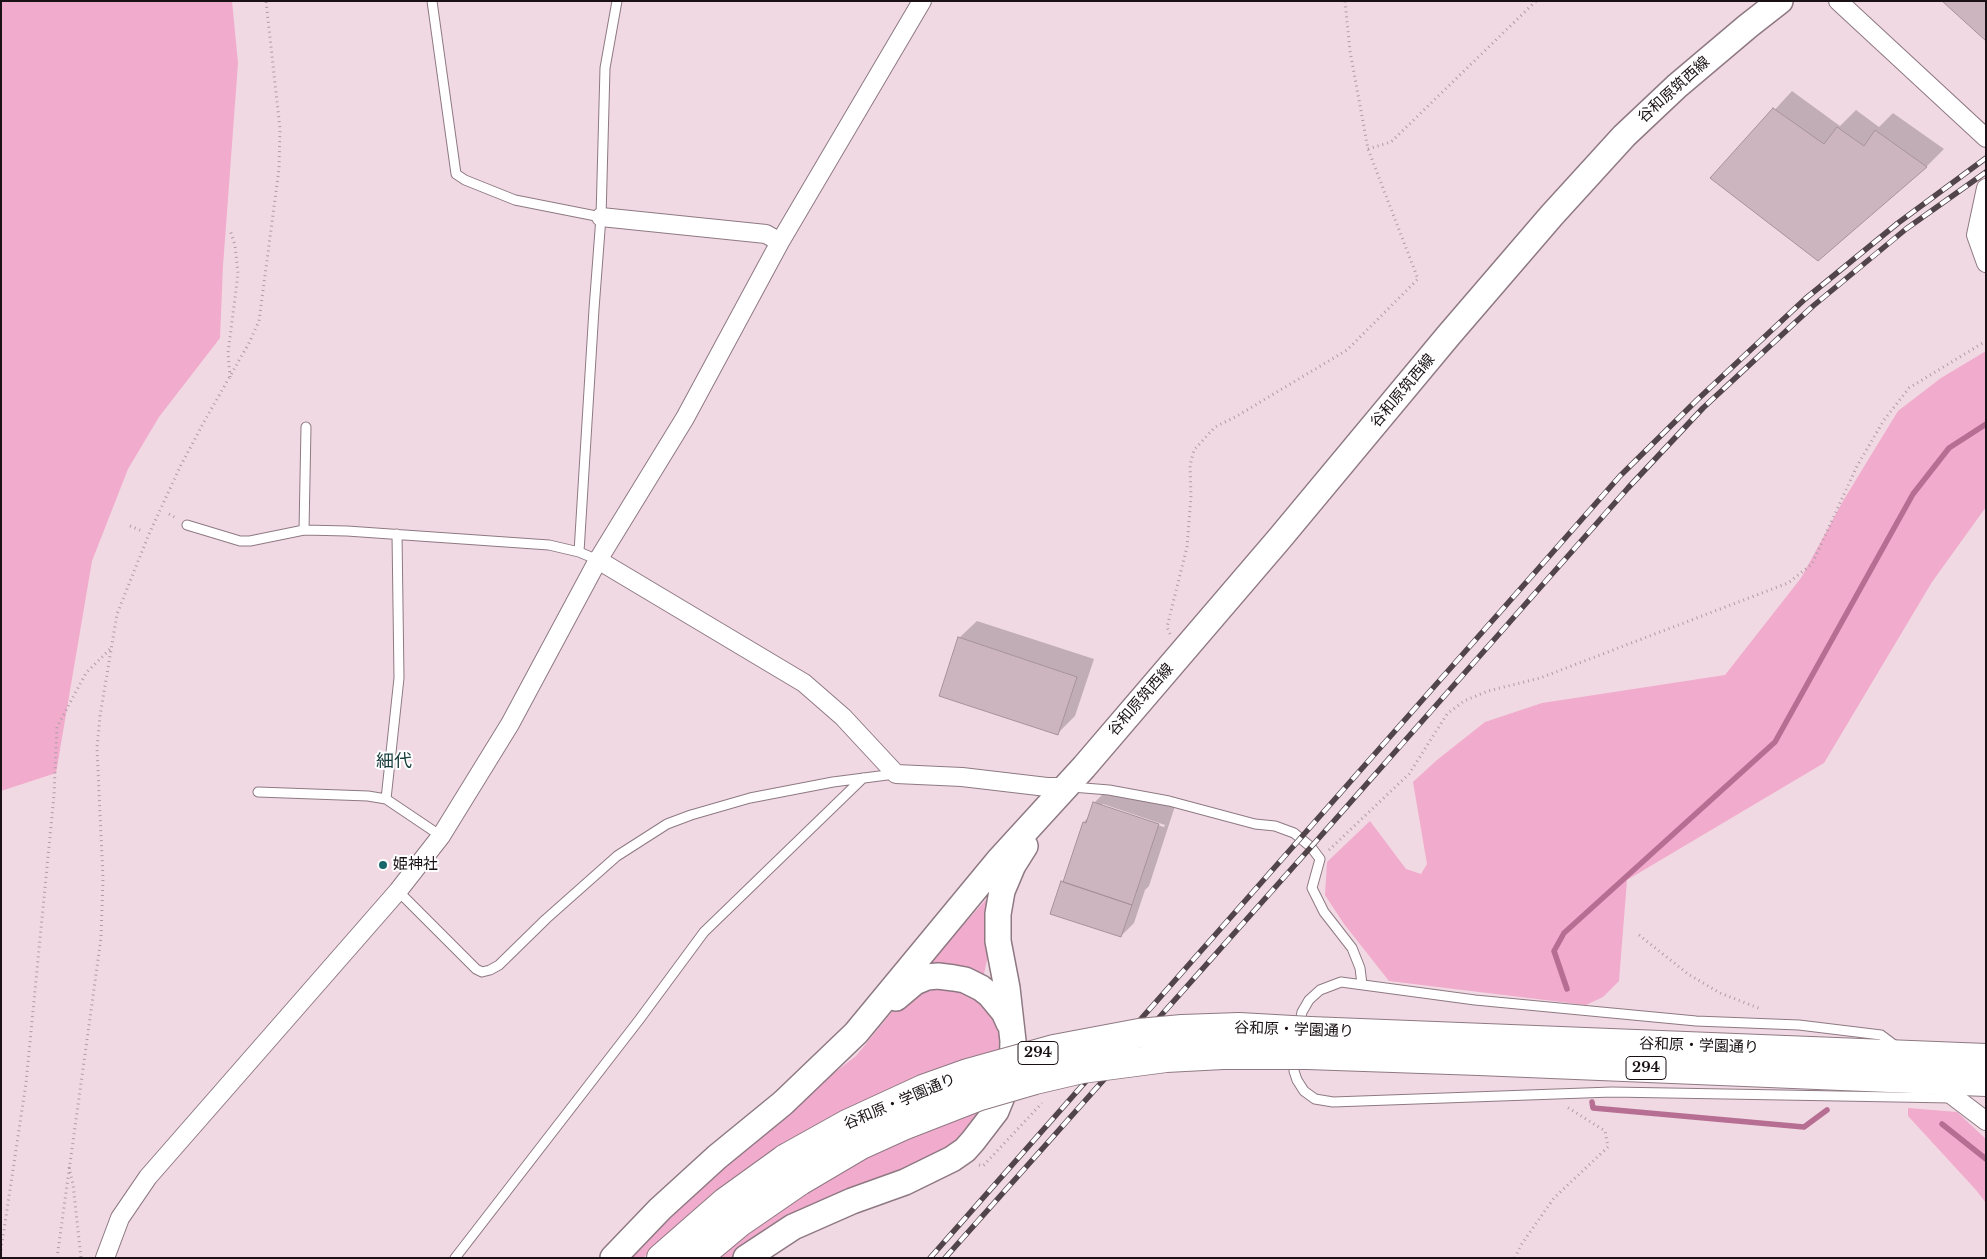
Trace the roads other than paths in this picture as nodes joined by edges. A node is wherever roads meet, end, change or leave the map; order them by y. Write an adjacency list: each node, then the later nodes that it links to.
1 (432, 1): 8 (lane)
2 (617, 1): 8 (lane)
3 (922, 1): 9 (street)
4 (1780, 1): 19 (main road, 谷和原筑西線)
5 (1838, 1): 6 (street)
6 (1986, 138)
7 (1986, 188): 10 (street)
8 (601, 217): 9 (street); 15 (lane)
9 (780, 242): 16 (street)
10 (1986, 263)
11 (306, 428): 13 (lane)
12 (188, 525): 13 (lane)
13 (304, 530): 14 (lane)
14 (397, 534): 15 (lane); 21 (lane)
15 (579, 552): 16 (lane)
16 (598, 560): 17 (street); 23 (street)
17 (896, 774): 18 (lane); 19 (street)
18 (863, 778): 24 (lane); 37 (lane)
19 (1067, 787): 22 (main road, 谷和原筑西線); 25 (lane)
20 (258, 792): 21 (lane)
21 (386, 798): 23 (lane)
22 (1050, 805): 26 (main road); 27 (main road)
23 (441, 836): 24 (street)
24 (398, 891): 36 (street)
25 (1362, 984): 29 (lane); 33 (lane)
26 (1012, 1028): 27 (main road); 41 (main road)
27 (856, 1033): 38 (main road)
28 (1308, 1043): 29 (highway, 谷和原・学園通り / 294); 31 (highway, 谷和原・学園通り / 294); 35 (highway, 谷和原・学園通り / 294, bridge)
29 (1908, 1055): 30 (highway, 谷和原・学園通り / 294); 31 (lane)
30 (1986, 1058)
31 (1932, 1080): 32 (highway, 谷和原・学園通り / 294); 33 (street)
32 (1986, 1082)
33 (1954, 1098): 34 (street)
34 (1986, 1121)
35 (793, 1170): 39 (highway, 谷和原・学園通り / 294); 40 (highway, 谷和原・学園通り / 294)
36 (105, 1258)
37 (456, 1258)
38 (613, 1258)
39 (661, 1258)
40 (696, 1258)
41 (746, 1258)

